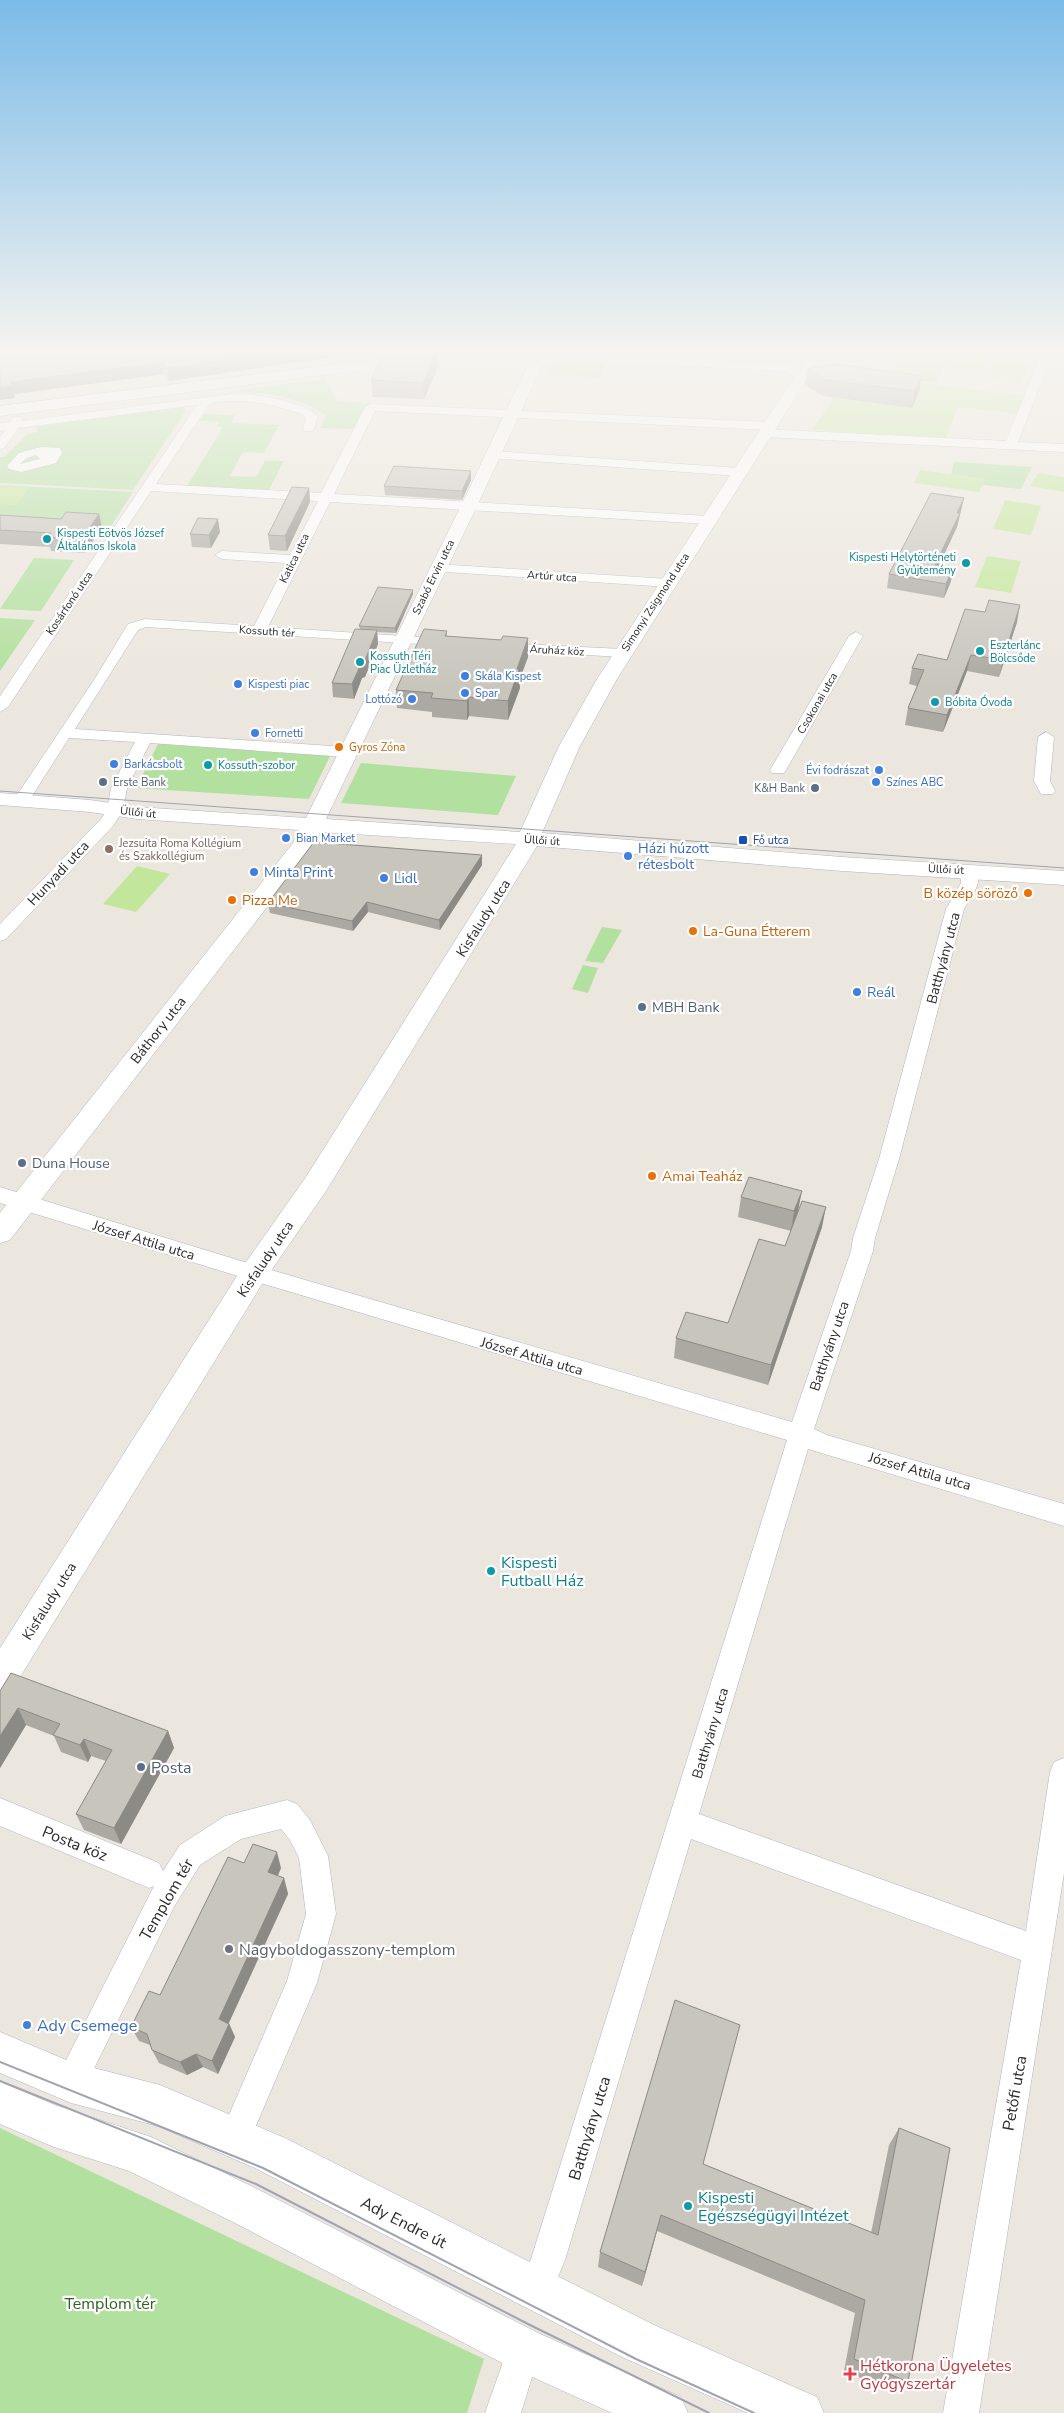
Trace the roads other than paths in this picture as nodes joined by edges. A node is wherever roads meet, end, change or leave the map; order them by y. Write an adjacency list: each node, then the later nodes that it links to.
1 (162, 465): 8 (street, Kosárfonó utca)
2 (342, 465): 10 (street, Katica utca)
3 (488, 465): 11 (main road, Szabó Ervin utca)
4 (632, 465): 6 (street)
5 (744, 465): 6 (main road, Simonyi Zsigmond utca)
6 (739, 472): 12 (main road, Simonyi Zsigmond utca)
7 (282, 479): 9 (street)
8 (147, 487): 9 (street); 23 (street, Kosárfonó utca)
9 (274, 493): 10 (street)
10 (325, 497): 11 (street); 14 (street, Katica utca)
11 (469, 506): 12 (street); 15 (main road, Szabó Ervin utca)
12 (708, 520): 16 (main road, Simonyi Zsigmond utca)
13 (222, 555): 14 (street)
14 (294, 559): 17 (street, Katica utca)
15 (438, 568): 16 (street, Artúr utca); 19 (main road, Szabó Ervin utca)
16 (668, 583): 22 (main road, Simonyi Zsigmond utca)
17 (259, 630): 19 (street, Kossuth tér); 24 (street, Kossuth tér)
18 (856, 636): 28 (street, Csokonai utca)
19 (402, 640): 20 (street); 27 (main road)
20 (460, 644)
21 (489, 646): 22 (street, Áruház köz)
22 (622, 652): 34 (main road, Simonyi Zsigmond utca)
23 (0, 707)
24 (65, 733): 26 (street); 30 (street, Kossuth tér)
25 (1046, 737): 29 (street)
26 (145, 739): 27 (street); 32 (street)
27 (347, 752): 33 (main road)
28 (778, 770)
29 (1047, 791)
30 (26, 792): 31 (main road, Üllői út); 32 (main road, Üllői út)
31 (0, 800)
32 (115, 810): 33 (main road, Üllői út); 37 (street, Hunyadi utca)
33 (313, 825): 34 (main road, Üllői út); 38 (main road, Báthory utca)
34 (528, 839): 35 (main road, Üllői út); 40 (main road, Kisfaludy utca)
35 (969, 871): 36 (main road, Üllői út); 41 (street, Batthyány utca)
36 (1064, 878)
37 (0, 935)
38 (12, 1199): 39 (main road, Báthory utca); 40 (street, József Attila utca)
39 (0, 1233)
40 (254, 1273): 41 (street, József Attila utca); 43 (main road, Kisfaludy utca)
41 (801, 1434): 42 (street, József Attila utca); 46 (street, Batthyány utca)
42 (1064, 1515)
43 (0, 1678)
44 (1064, 1772): 48 (street, Petőfi utca)
45 (0, 1812): 47 (street, Posta köz)
46 (683, 1822): 48 (street); 53 (street, Batthyány utca)
47 (149, 1873)
48 (1038, 1951): 58 (street, Petőfi utca)
49 (0, 2052): 50 (main road, Ady Endre út)
50 (71, 2082): 52 (main road, Ady Endre út); 52 (street, Templom tér)
51 (0, 2102): 56 (main road)
52 (235, 2138): 53 (main road, Ady Endre út)
53 (536, 2289): 57 (main road, Ady Endre út)
54 (515, 2374): 55 (street)
55 (504, 2413)
56 (666, 2413)
57 (801, 2413)
58 (961, 2413)

